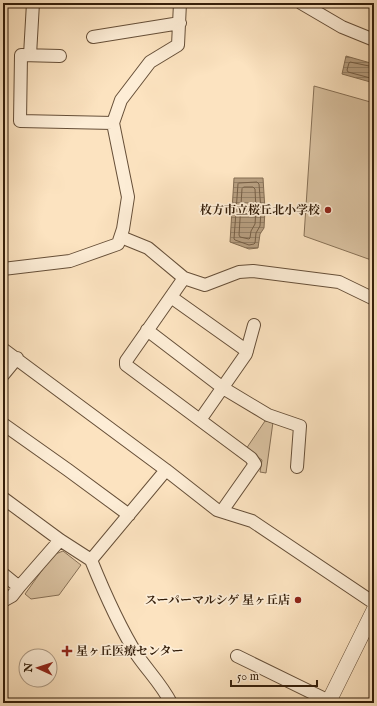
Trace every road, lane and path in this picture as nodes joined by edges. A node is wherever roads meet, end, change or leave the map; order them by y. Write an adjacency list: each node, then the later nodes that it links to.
1 (33, 3): 7 (street)
2 (180, 3): 4 (street)
3 (301, 3): 6 (street)
4 (180, 23): 5 (street); 9 (street)
5 (93, 37)
6 (374, 40)
7 (30, 55): 8 (street); 9 (street)
8 (60, 56)
9 (113, 123): 10 (street)
10 (121, 237): 11 (street); 12 (street)
11 (3, 269)
12 (184, 278): 13 (street); 14 (street)
13 (171, 297): 16 (street); 18 (street)
14 (374, 299)
15 (254, 325): 18 (street)
16 (147, 330): 21 (street); 22 (street)
17 (3, 349): 19 (street)
18 (247, 351): 21 (street)
19 (17, 358): 20 (street); 25 (street)
20 (3, 374)
21 (223, 388): 22 (street); 24 (street)
22 (200, 420): 27 (street)
23 (3, 424): 28 (street)
24 (297, 467)
25 (166, 470): 27 (street); 28 (street)
26 (3, 498): 29 (street)
27 (222, 512): 34 (street)
28 (128, 515): 30 (street)
29 (60, 540): 30 (street); 32 (street)
30 (91, 560): 38 (street)
31 (3, 574): 32 (street)
32 (20, 587): 33 (street)
33 (3, 601)
34 (374, 603)
35 (374, 610): 37 (street)
36 (237, 656): 37 (street)
37 (329, 702)
38 (171, 703)

